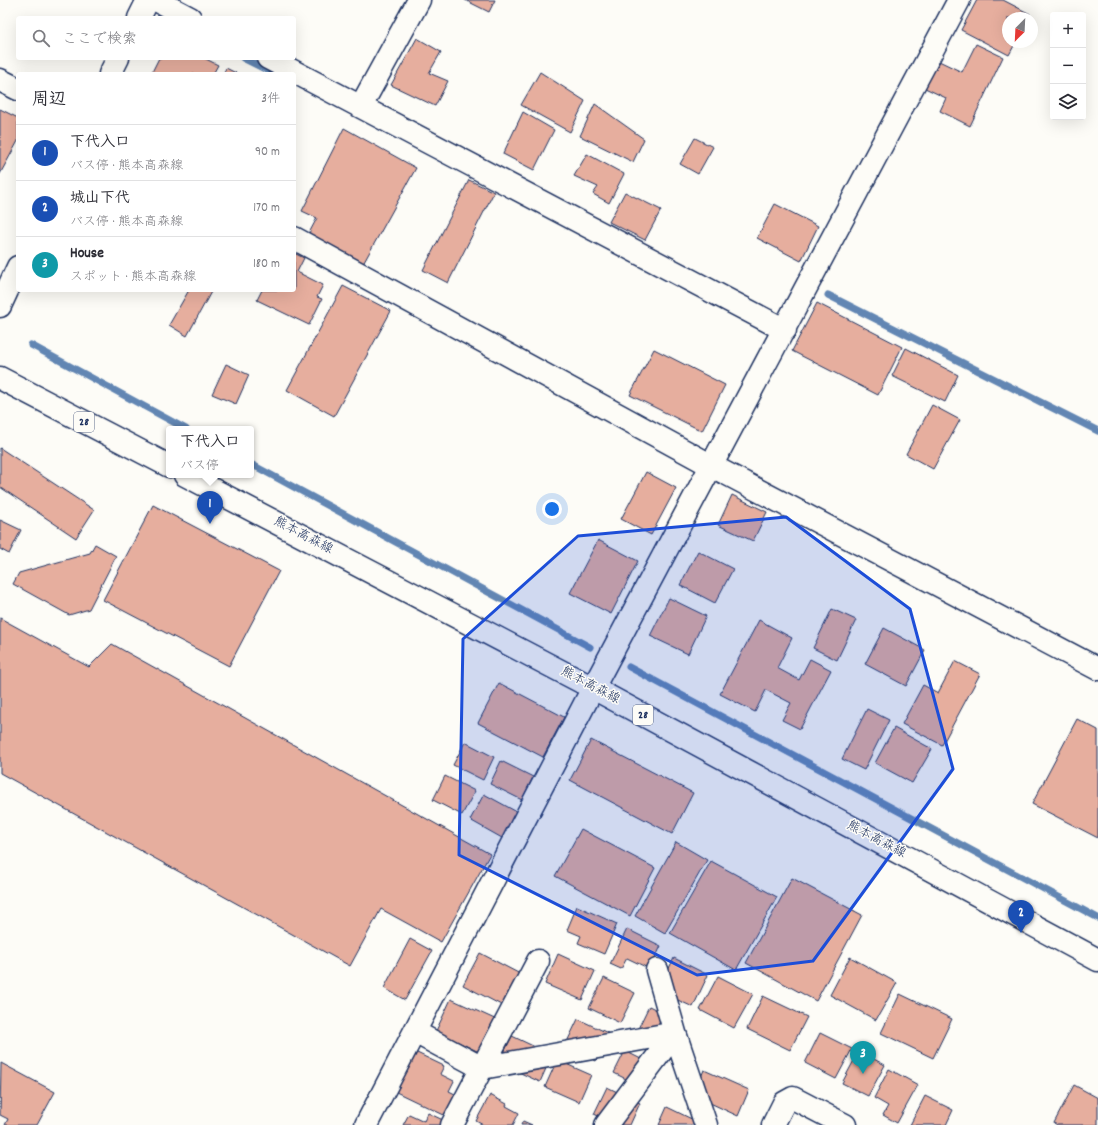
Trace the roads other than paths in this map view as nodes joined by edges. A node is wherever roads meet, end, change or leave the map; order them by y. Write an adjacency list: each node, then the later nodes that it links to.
1 (148, 0): 5 (street)
2 (156, 0): 6 (street)
3 (419, 0): 14 (street)
4 (959, 0): 18 (street)
5 (140, 16)
6 (186, 16)
7 (117, 60): 9 (street)
8 (272, 60): 10 (street)
9 (111, 72)
10 (295, 72)
11 (296, 73): 14 (street)
12 (0, 80): 13 (street)
13 (16, 88)
14 (360, 106): 18 (street)
15 (296, 239): 21 (street)
16 (16, 271): 17 (street)
17 (0, 306)
18 (784, 330): 21 (street)
19 (0, 378): 20 (street, 28)
20 (166, 464)
21 (712, 466): 23 (street); 24 (street)
22 (191, 478): 24 (street, 熊本高森線 / 28)
23 (1098, 669)
24 (593, 688): 25 (street, 熊本高森線 / 28); 28 (street)
25 (1098, 960)
26 (538, 961): 30 (street)
27 (657, 970): 29 (street)
28 (415, 1032): 30 (street); 31 (street)
29 (676, 1033): 30 (street); 33 (street); 34 (street)
30 (482, 1068): 32 (street)
31 (366, 1125)
32 (452, 1125)
33 (606, 1125)
34 (706, 1125)
35 (773, 1125): 36 (street)
36 (845, 1125)

